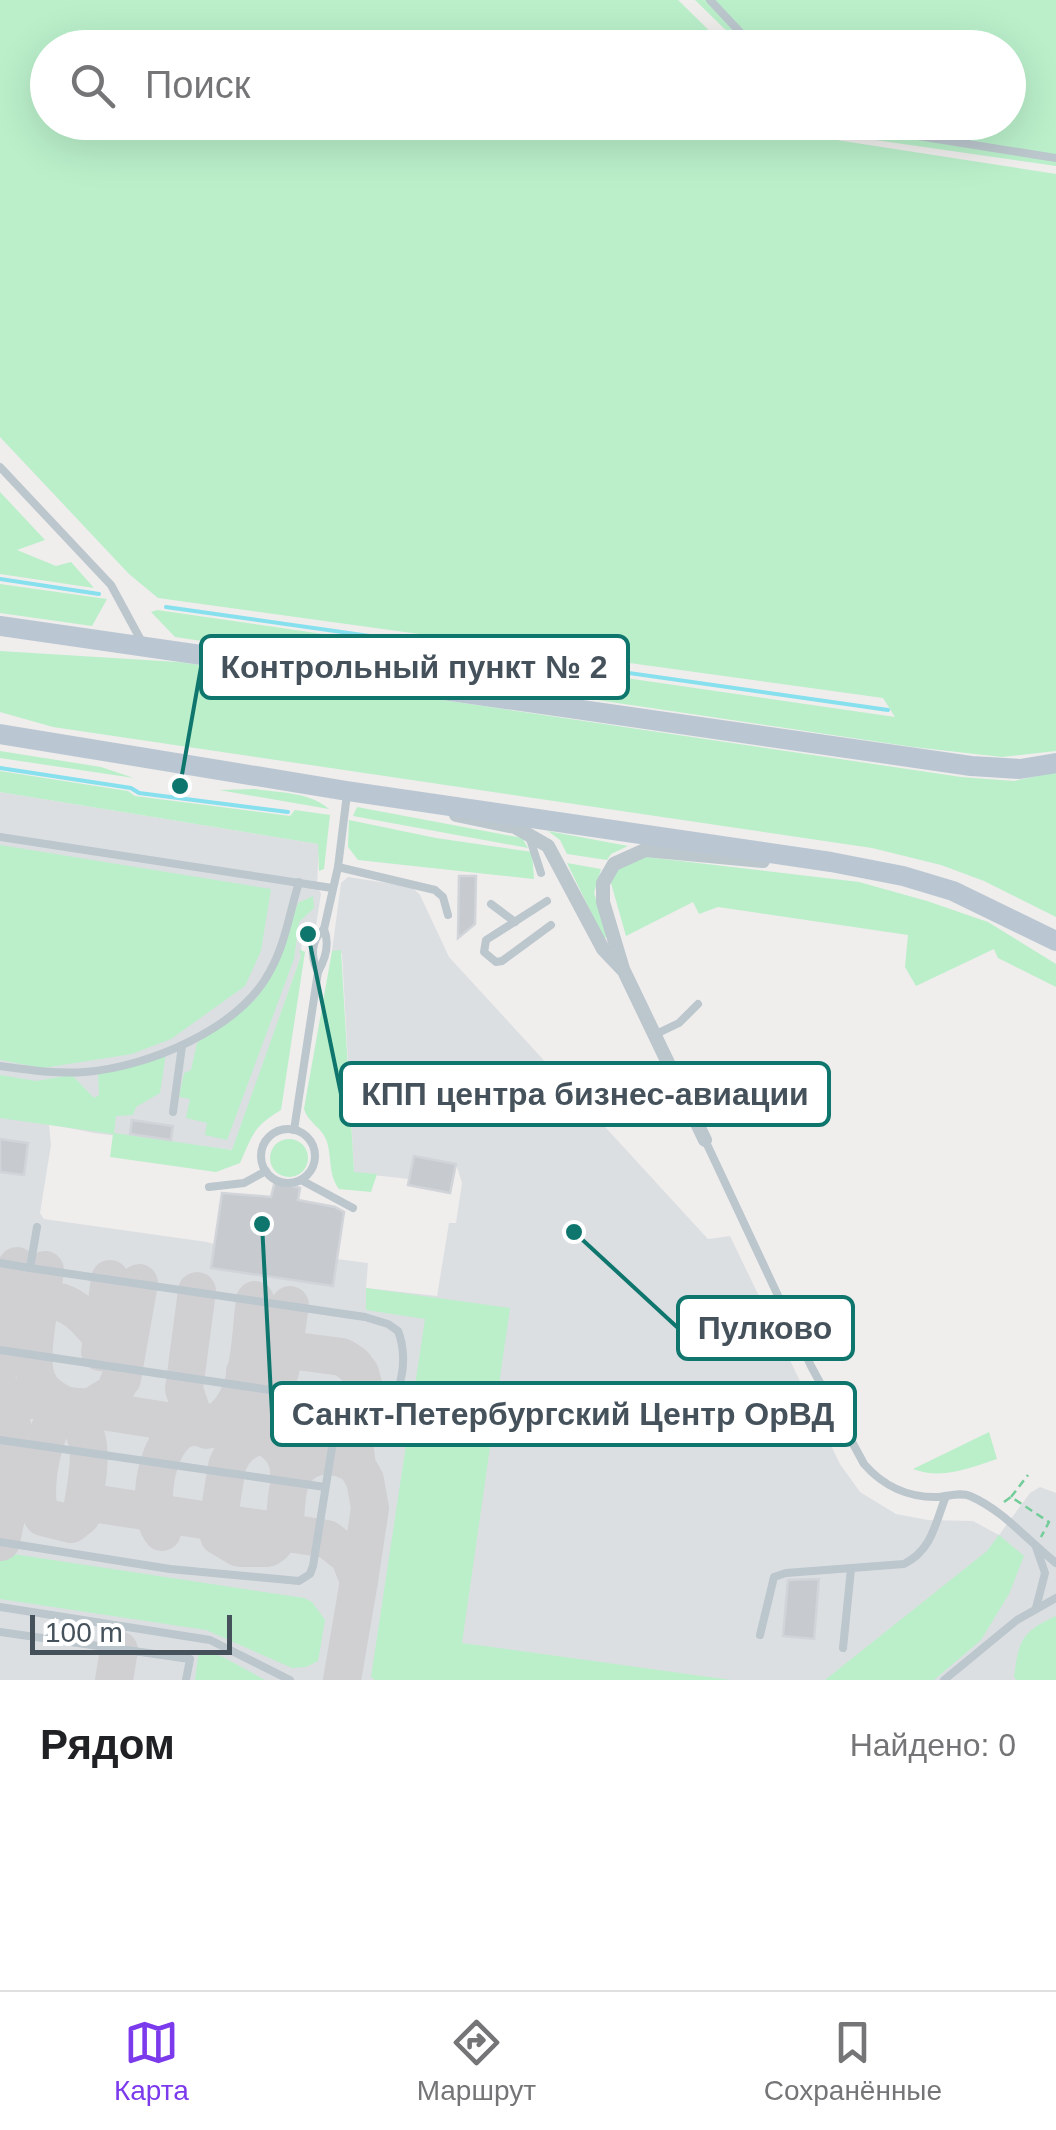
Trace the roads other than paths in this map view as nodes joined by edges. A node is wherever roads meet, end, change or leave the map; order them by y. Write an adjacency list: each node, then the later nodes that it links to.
1 (710, 0): 2 (lane)
2 (738, 30)
3 (943, 140): 4 (lane)
4 (1056, 158)
5 (0, 467): 7 (lane)
6 (0, 626): 7 (main road)
7 (142, 644): 11 (main road)
8 (0, 722): 10 (main road)
9 (0, 734): 10 (main road)
10 (96, 750): 12 (main road)
11 (1056, 763)
12 (347, 791): 13 (main road); 17 (lane)
13 (420, 799): 14 (street); 16 (main road)
14 (525, 831): 18 (lane); 27 (street)
15 (0, 836): 19 (lane)
16 (799, 858): 26 (main road); 27 (street)
17 (338, 867): 20 (lane); 23 (lane)
18 (541, 873)
19 (299, 882): 20 (lane); 30 (lane)
20 (332, 888): 33 (lane)
21 (546, 901): 24 (lane)
22 (492, 904): 24 (lane)
23 (448, 914)
24 (515, 922): 25 (lane)
25 (551, 925)
26 (1056, 941)
27 (603, 949): 29 (street)
28 (698, 1004): 29 (lane)
29 (654, 1034): 34 (street)
30 (182, 1046): 31 (lane); 32 (lane)
31 (0, 1066)
32 (173, 1112)
33 (294, 1130): 35 (lane); 36 (lane)
34 (704, 1140): 46 (lane)
35 (266, 1172): 36 (lane); 37 (lane)
36 (301, 1180): 38 (lane)
37 (209, 1186)
38 (353, 1208)
39 (37, 1227): 41 (lane)
40 (0, 1263): 41 (lane)
41 (30, 1268): 43 (lane)
42 (0, 1350): 43 (lane)
43 (339, 1404): 45 (lane)
44 (0, 1440): 45 (lane)
45 (325, 1488): 47 (lane)
46 (946, 1496): 48 (lane); 50 (lane)
47 (0, 1542)
48 (1036, 1547): 49 (lane); 53 (lane)
49 (1056, 1563)
50 (851, 1569): 55 (lane); 56 (lane)
51 (1056, 1598): 53 (lane)
52 (0, 1608): 59 (lane)
53 (1036, 1608): 57 (lane)
54 (0, 1632): 58 (lane)
55 (760, 1635)
56 (844, 1648)
57 (957, 1675): 60 (lane)
58 (186, 1680)
59 (290, 1680)
60 (944, 1680)

